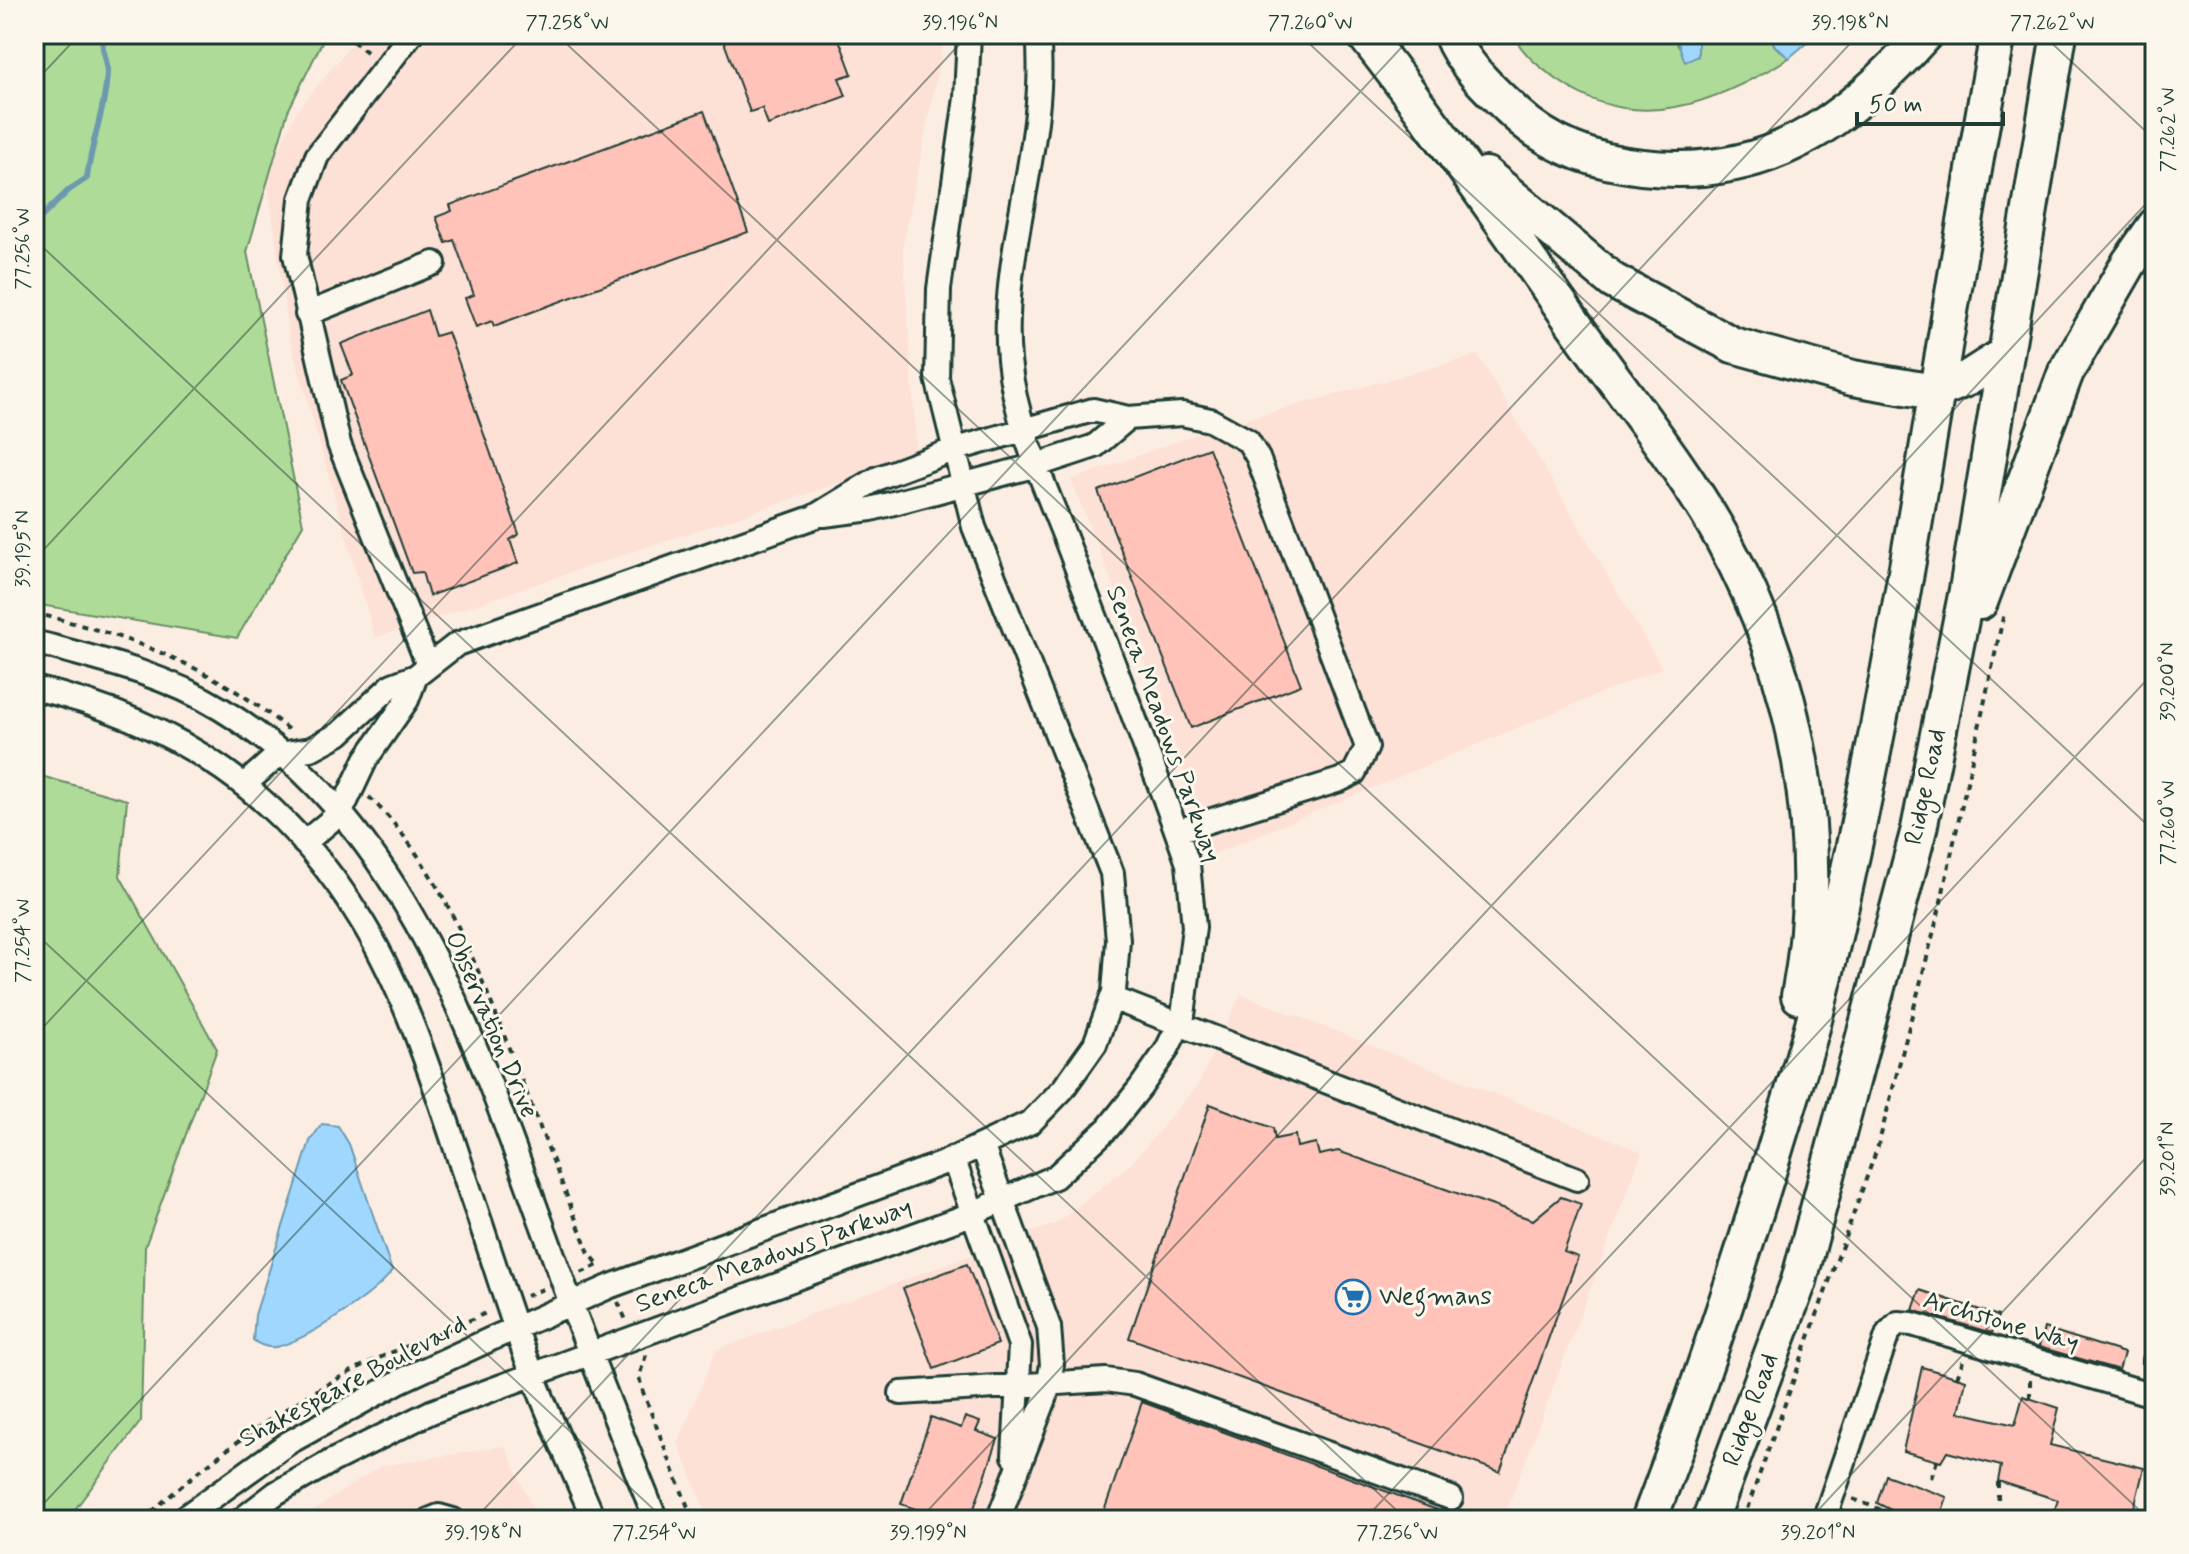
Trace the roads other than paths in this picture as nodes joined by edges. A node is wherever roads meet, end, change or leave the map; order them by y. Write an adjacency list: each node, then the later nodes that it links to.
1 (411, 34): 12 (street)
2 (969, 34): 17 (street, Seneca Meadows Parkway)
3 (1038, 34): 16 (street, Seneca Meadows Parkway)
4 (1364, 34): 9 (highway)
5 (1451, 34): 6 (highway)
6 (1925, 34)
7 (1998, 34): 14 (highway)
8 (2059, 34): 13 (highway, Ridge Road)
9 (1423, 109): 14 (highway); 35 (highway)
10 (2155, 226): 24 (highway)
11 (434, 263): 12 (street)
12 (307, 314): 22 (street)
13 (2004, 355): 14 (highway); 24 (highway, Ridge Road)
14 (1934, 392): 35 (highway)
15 (1128, 418): 16 (street); 18 (street); 28 (street)
16 (1025, 429): 17 (street); 18 (street, Seneca Meadows Parkway)
17 (953, 450): 19 (street, Seneca Meadows Parkway); 20 (street)
18 (1037, 465): 19 (street); 28 (street, Seneca Meadows Parkway)
19 (961, 485): 20 (street); 30 (street, Seneca Meadows Parkway)
20 (814, 517): 22 (street)
21 (34, 642): 25 (street, Observation Drive)
22 (422, 671): 25 (street); 27 (street)
23 (34, 688): 26 (street)
24 (1943, 708): 57 (highway, Ridge Road)
25 (279, 754): 26 (street); 27 (street, Observation Drive)
26 (244, 785): 29 (street)
27 (341, 812): 29 (street); 38 (street, Observation Drive)
28 (1177, 831): 31 (street, Seneca Meadows Parkway)
29 (304, 843): 39 (street)
30 (1112, 998): 31 (street); 32 (street, Seneca Meadows Parkway)
31 (1179, 1024): 34 (street); 36 (street, Seneca Meadows Parkway)
32 (982, 1145): 33 (street, Seneca Meadows Parkway); 36 (street)
33 (953, 1158): 37 (street); 38 (street, Seneca Meadows Parkway)
34 (1577, 1179)
35 (1763, 1189): 56 (highway)
36 (1002, 1200): 37 (street, Seneca Meadows Parkway); 43 (street)
37 (973, 1213): 40 (street, Seneca Meadows Parkway); 44 (street)
38 (571, 1304): 39 (street, Seneca Meadows Parkway); 40 (street, Observation Drive)
39 (516, 1327): 42 (street); 49 (street, Shakespeare Boulevard)
40 (589, 1353): 42 (street, Seneca Meadows Parkway); 54 (street, Observation Drive)
41 (2155, 1361): 46 (street, Archstone Way)
42 (532, 1374): 50 (street); 53 (street)
43 (1048, 1384): 44 (street); 47 (street); 48 (street)
44 (1019, 1386): 45 (street); 47 (street)
45 (901, 1393)
46 (2154, 1397): 58 (street, Archstone Way)
47 (1015, 1472): 55 (street)
48 (1451, 1498)
49 (181, 1520)
50 (241, 1520)
51 (429, 1520): 52 (street)
52 (453, 1520)
53 (594, 1520)
54 (656, 1520)
55 (998, 1520)
56 (1649, 1520)
57 (1710, 1520)
58 (1824, 1520)

